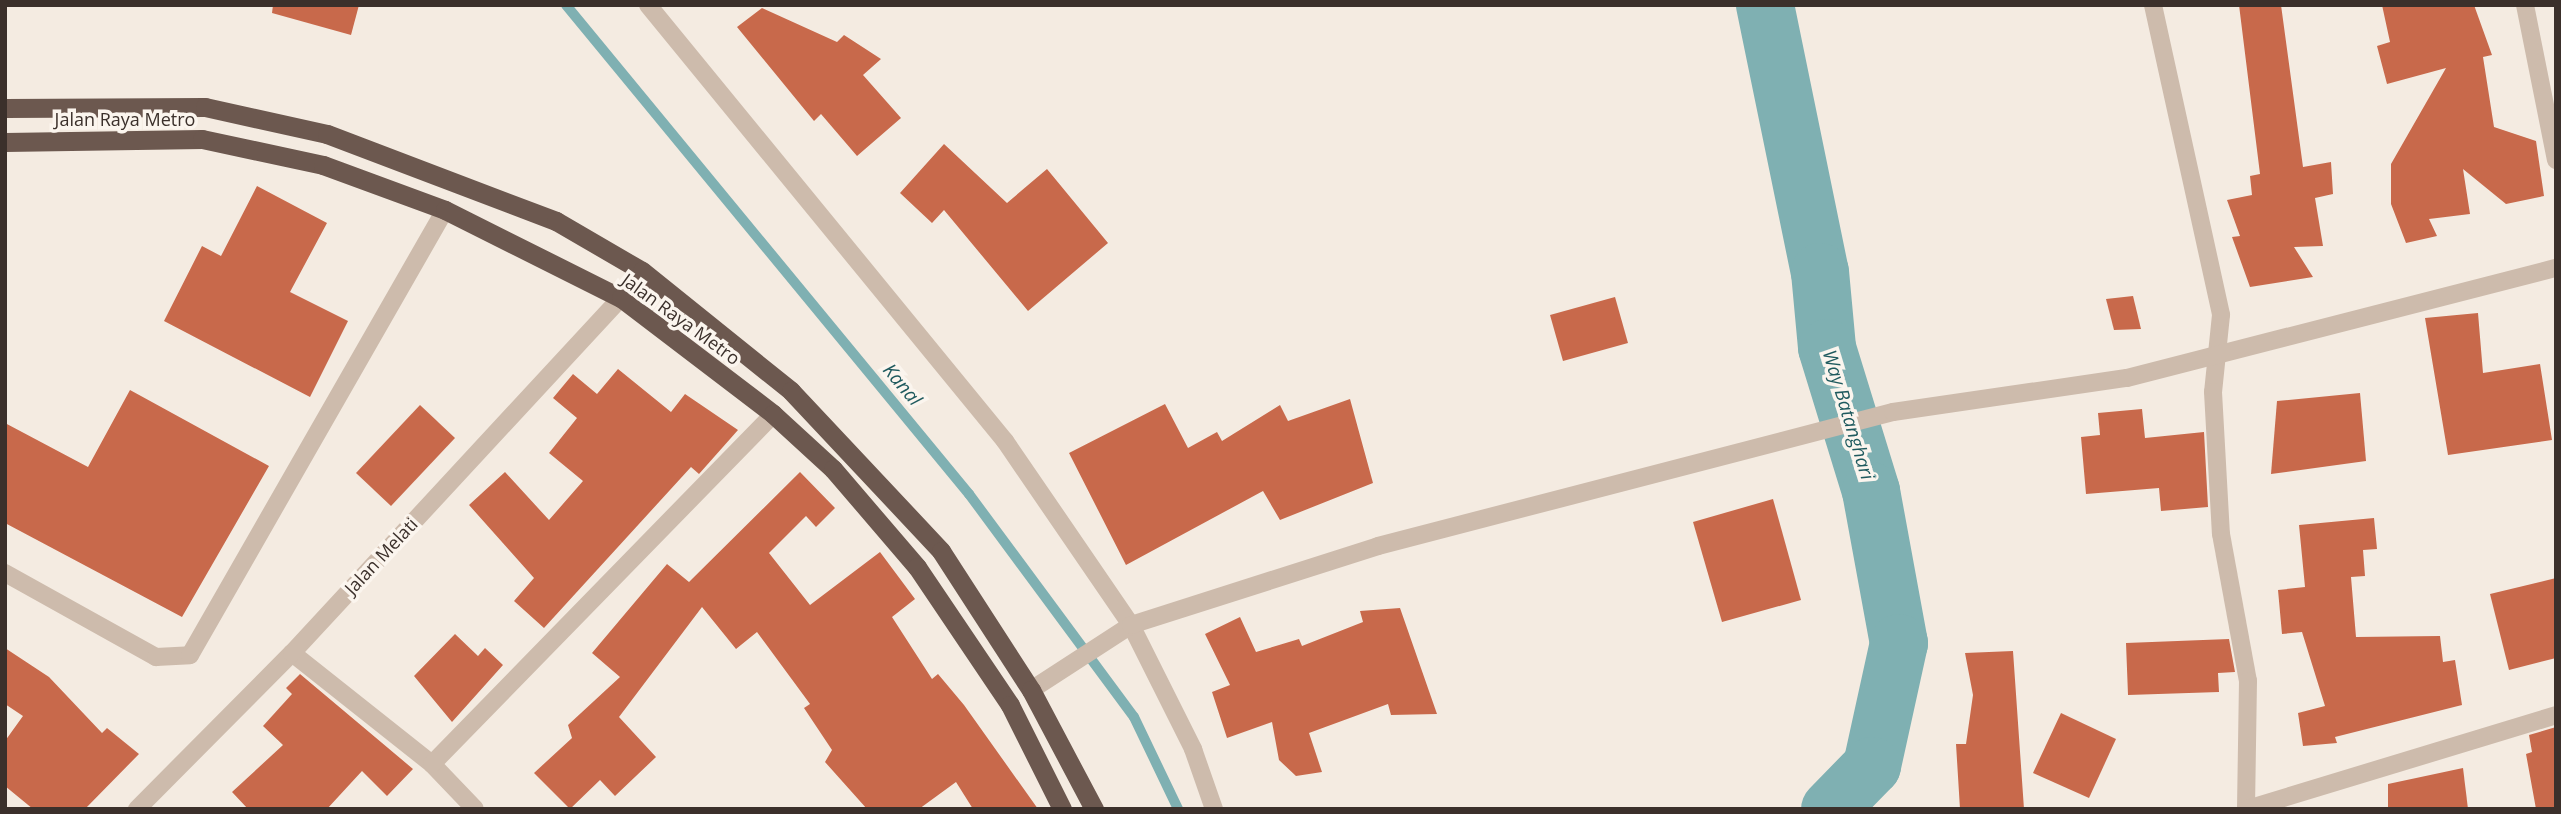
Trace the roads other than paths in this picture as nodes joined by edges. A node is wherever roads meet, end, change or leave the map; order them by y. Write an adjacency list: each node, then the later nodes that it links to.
1 (648, 5): 13 (street)
2 (2153, 5): 10 (street)
3 (2525, 5): 6 (street)
4 (5, 108): 15 (highway)
5 (5, 142): 7 (highway, Jalan Raya Metro)
6 (2556, 160)
7 (446, 210): 9 (highway, Jalan Raya Metro); 12 (street)
8 (2556, 268): 10 (street)
9 (621, 298): 11 (highway, Jalan Raya Metro); 14 (street, Jalan Melati)
10 (2219, 356): 13 (street); 23 (street)
11 (773, 414): 17 (street); 20 (highway, Jalan Raya Metro)
12 (5, 573)
13 (1131, 625): 15 (street); 22 (street)
14 (292, 653): 17 (street); 18 (street, Jalan Melati)
15 (1031, 690): 21 (highway)
16 (2556, 715): 23 (street)
17 (432, 764): 19 (street)
18 (136, 809)
19 (475, 809)
20 (1062, 809)
21 (1094, 809)
22 (1214, 809)
23 (2246, 809)

